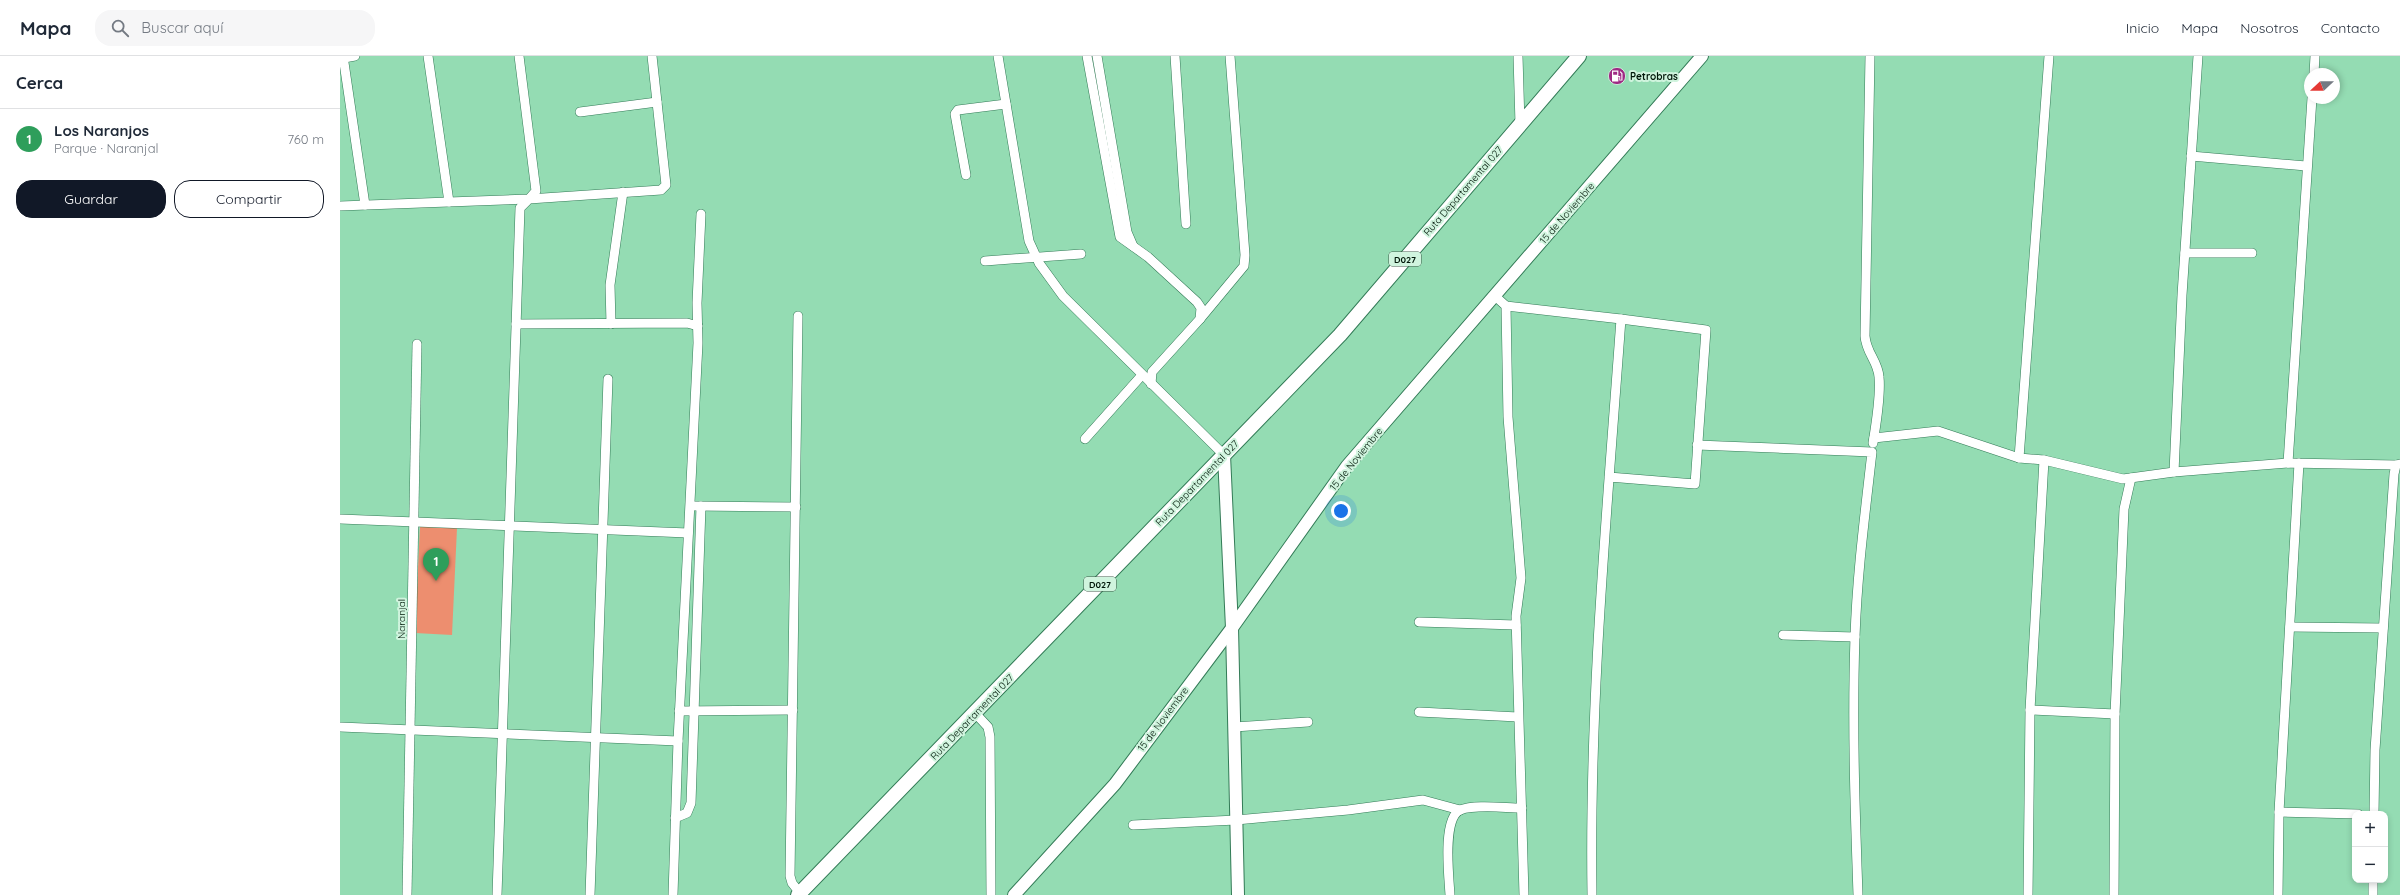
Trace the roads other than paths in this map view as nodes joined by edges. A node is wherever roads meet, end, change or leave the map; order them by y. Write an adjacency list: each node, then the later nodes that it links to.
1 (356, 56): 17 (street)
2 (428, 56): 29 (street)
3 (519, 56): 28 (street)
4 (652, 56): 19 (street)
5 (998, 56): 20 (street)
6 (1087, 56): 34 (street)
7 (1097, 56): 34 (street)
8 (1175, 56): 33 (street)
9 (1230, 56): 43 (street)
10 (1518, 56): 23 (street)
11 (1579, 56): 23 (main road, Ruta Departamental 027 / D027)
12 (1702, 56): 40 (street, 15 de Noviembre)
13 (1870, 56): 52 (street)
14 (2049, 56): 57 (street)
15 (2198, 56): 24 (street)
16 (2315, 56): 18 (street)
17 (343, 60): 30 (street)
18 (2314, 68)
19 (657, 102): 22 (street); 27 (street)
20 (1006, 104): 26 (street); 38 (street)
21 (2311, 104): 25 (street)
22 (580, 112)
23 (1520, 124): 56 (main road, Ruta Departamental 027 / D027)
24 (2191, 156): 25 (street); 35 (street)
25 (2306, 166): 59 (street)
26 (966, 175)
27 (623, 192): 28 (street); 46 (street)
28 (529, 199): 29 (street); 45 (street)
29 (449, 202): 30 (street)
30 (365, 205): 31 (street)
31 (340, 206)
32 (700, 214): 47 (street)
33 (1186, 224)
34 (1135, 249): 43 (street)
35 (2185, 253): 37 (street); 62 (street)
36 (1081, 254): 38 (street)
37 (2252, 254)
38 (1035, 256): 39 (street); 49 (street)
39 (985, 260)
40 (1495, 296): 41 (street); 76 (street, 15 de Noviembre)
41 (1506, 306): 44 (street); 74 (street)
42 (798, 316): 67 (street)
43 (1200, 319): 51 (street)
44 (1621, 319): 54 (street); 63 (street)
45 (516, 324): 46 (street); 70 (street)
46 (611, 324): 47 (street)
47 (698, 326): 65 (street)
48 (417, 344): 69 (street, Naranjal)
49 (1142, 375): 51 (street); 53 (street)
50 (608, 379): 71 (street)
51 (1151, 384): 56 (street)
52 (1874, 438): 55 (street); 57 (street)
53 (1085, 439)
54 (1697, 445): 55 (street); 63 (street)
55 (1872, 452): 79 (street)
56 (1224, 455): 76 (street); 85 (main road, Ruta Departamental 027 / D027)
57 (2019, 458): 58 (street)
58 (2044, 460): 64 (street); 83 (street)
59 (2288, 463): 60 (street); 62 (street)
60 (2299, 463): 61 (street); 75 (street)
61 (2398, 465): 77 (street)
62 (2174, 472): 64 (street)
63 (1609, 477): 114 (street)
64 (2130, 478): 86 (street)
65 (690, 506): 66 (street); 72 (street)
66 (701, 506): 67 (street); 81 (street)
67 (796, 507): 82 (street)
68 (340, 519): 69 (street)
69 (413, 521): 70 (street); 91 (street, Naranjal)
70 (509, 526): 71 (street); 92 (street)
71 (602, 530): 72 (street); 93 (street)
72 (688, 533): 80 (street)
73 (1419, 622): 74 (street)
74 (1516, 625): 87 (street)
75 (2290, 627): 77 (street); 98 (street)
76 (1232, 628): 90 (street); 110 (street, 15 de Noviembre)
77 (2383, 628): 97 (street)
78 (1782, 635): 79 (street)
79 (1855, 637): 115 (street)
80 (679, 710): 81 (street); 94 (street)
81 (694, 710): 82 (street); 100 (street)
82 (793, 710): 104 (street)
83 (2030, 710): 86 (street); 116 (street)
84 (1419, 712): 87 (street)
85 (975, 713): 104 (main road, Ruta Departamental 027 / D027); 109 (street)
86 (2115, 714): 117 (street)
87 (1518, 717): 95 (street)
88 (1308, 722): 90 (street)
89 (340, 727): 91 (street)
90 (1234, 727): 101 (street)
91 (411, 729): 92 (street); 105 (street, Naranjal)
92 (503, 733): 93 (street); 106 (street)
93 (595, 738): 94 (street); 107 (street)
94 (678, 741): 100 (street)
95 (1522, 808): 96 (street); 113 (street)
96 (1460, 810): 101 (street); 112 (street)
97 (2374, 811)
98 (2279, 812): 99 (street); 118 (street)
99 (2352, 814)
100 (675, 818): 108 (street)
101 (1236, 820): 102 (street); 111 (street)
102 (1133, 825)
103 (2373, 883): 119 (street)
104 (799, 894)
105 (407, 895)
106 (497, 895)
107 (590, 895)
108 (673, 895)
109 (991, 895)
110 (1014, 895)
111 (1238, 895)
112 (1450, 895)
113 (1524, 895)
114 (1592, 895)
115 (1858, 895)
116 (2028, 895)
117 (2114, 895)
118 (2278, 895)
119 (2373, 895)

